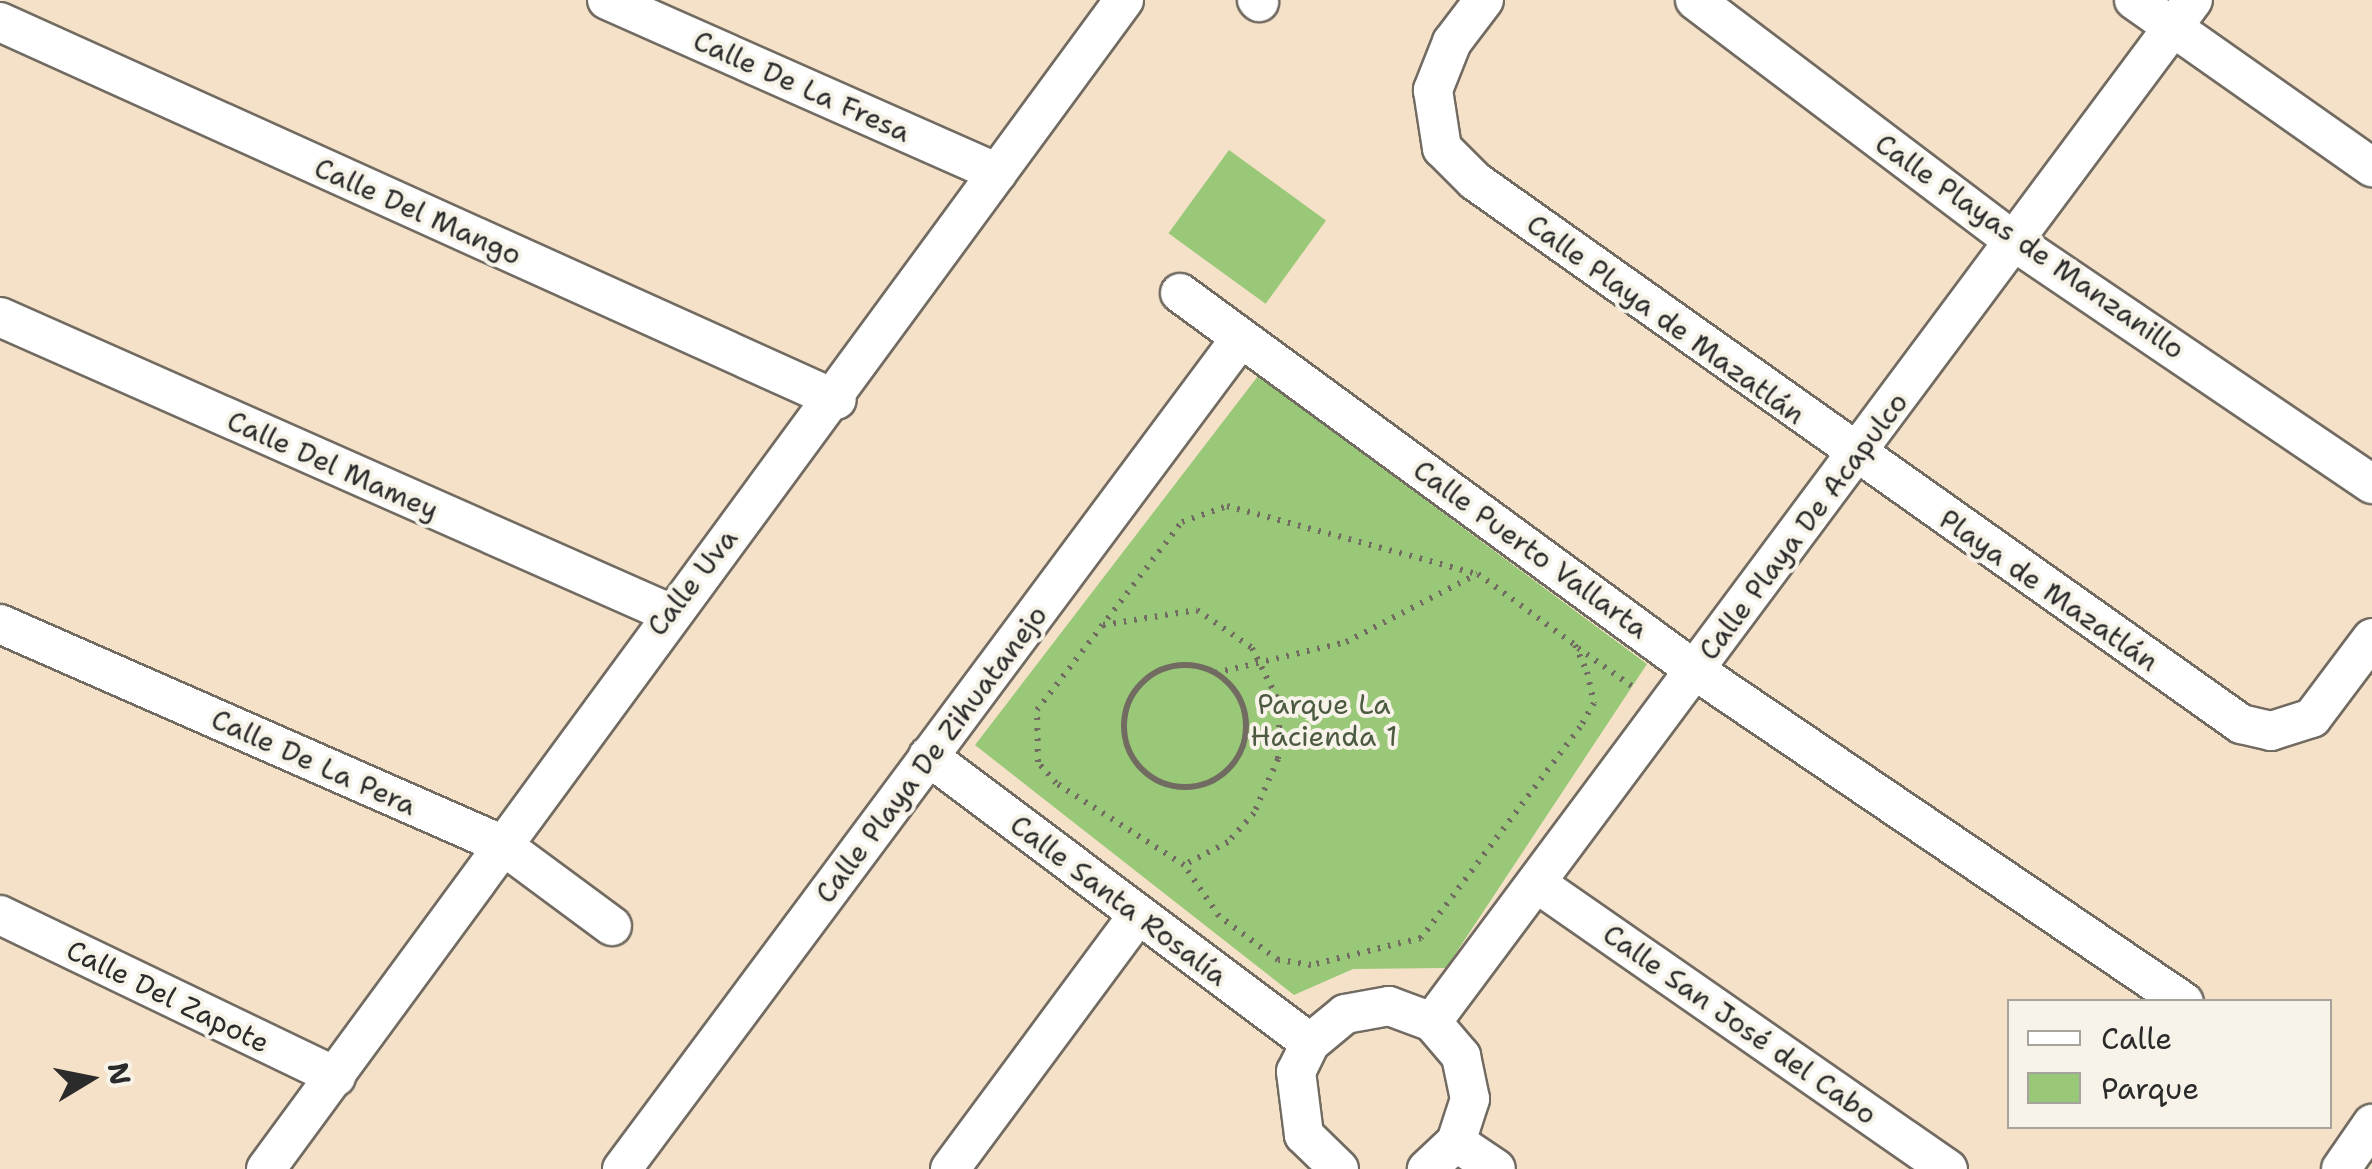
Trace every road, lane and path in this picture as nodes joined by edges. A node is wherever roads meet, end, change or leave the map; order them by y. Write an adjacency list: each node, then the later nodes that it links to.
1 (608, 0): 9 (street, Calle De La Fresa)
2 (1124, 0): 9 (street, Calle Uva)
3 (1484, 0): 15 (street, Calle Playa de Mazatlán)
4 (1695, 0): 10 (street, Calle Playas de Manzanillo)
5 (2134, 0): 6 (street)
6 (2183, 14): 8 (street); 10 (street, Calle Playa De Acapulco)
7 (0, 22): 14 (street, Calle Del Mango)
8 (2372, 167)
9 (997, 173): 14 (street, Calle Uva)
10 (2016, 243): 15 (street, Calle Playa De Acapulco); 16 (street, Calle Playas de Manzanillo)
11 (1180, 293): 13 (street, Calle Puerto Vallarta)
12 (0, 317): 18 (street, Calle Del Mamey)
13 (1240, 339): 24 (street, Calle Puerto Vallarta); 27 (street, Calle Playa De Zihuatanejo)
14 (837, 400): 18 (street, Calle Uva)
15 (1858, 456): 21 (street, Playa de Mazatlán); 24 (street, Calle Playa De Acapulco)
16 (2372, 484)
17 (1478, 574): 20 (path); 22 (path); 23 (path)
18 (667, 612): 28 (street, Calle Uva)
19 (0, 624): 28 (street, Calle De La Pera)
20 (1102, 626): 23 (path); 29 (path)
21 (2372, 638)
22 (1575, 646): 26 (path); 29 (path)
23 (1262, 659): 25 (path); 29 (path)
24 (1694, 669): 30 (street, Calle Playa De Acapulco); 34 (street, Calle Puerto Vallarta)
25 (1216, 674): 25 (path)
26 (1635, 690)
27 (928, 756): 31 (street, Calle Santa Rosalía); 42 (street, Calle Playa De Zihuatanejo)
28 (501, 844): 33 (street, Calle De La Pera); 37 (street, Calle Uva)
29 (1184, 865)
30 (1539, 885): 35 (street, Calle Playa De Acapulco); 40 (street, Calle San José del Cabo)
31 (1139, 914): 36 (street, Calle Santa Rosalía); 43 (street)
32 (0, 915): 37 (street, Calle Del Zapote)
33 (612, 926)
34 (2180, 999)
35 (1432, 1022): 36 (street); 38 (street)
36 (1310, 1044): 39 (street)
37 (336, 1077): 41 (street, Calle Uva)
38 (1456, 1142): 44 (street); 45 (street)
39 (1325, 1166)
40 (1945, 1166)
41 (266, 1169)
42 (622, 1169)
43 (950, 1169)
44 (1428, 1169)
45 (1496, 1169)

